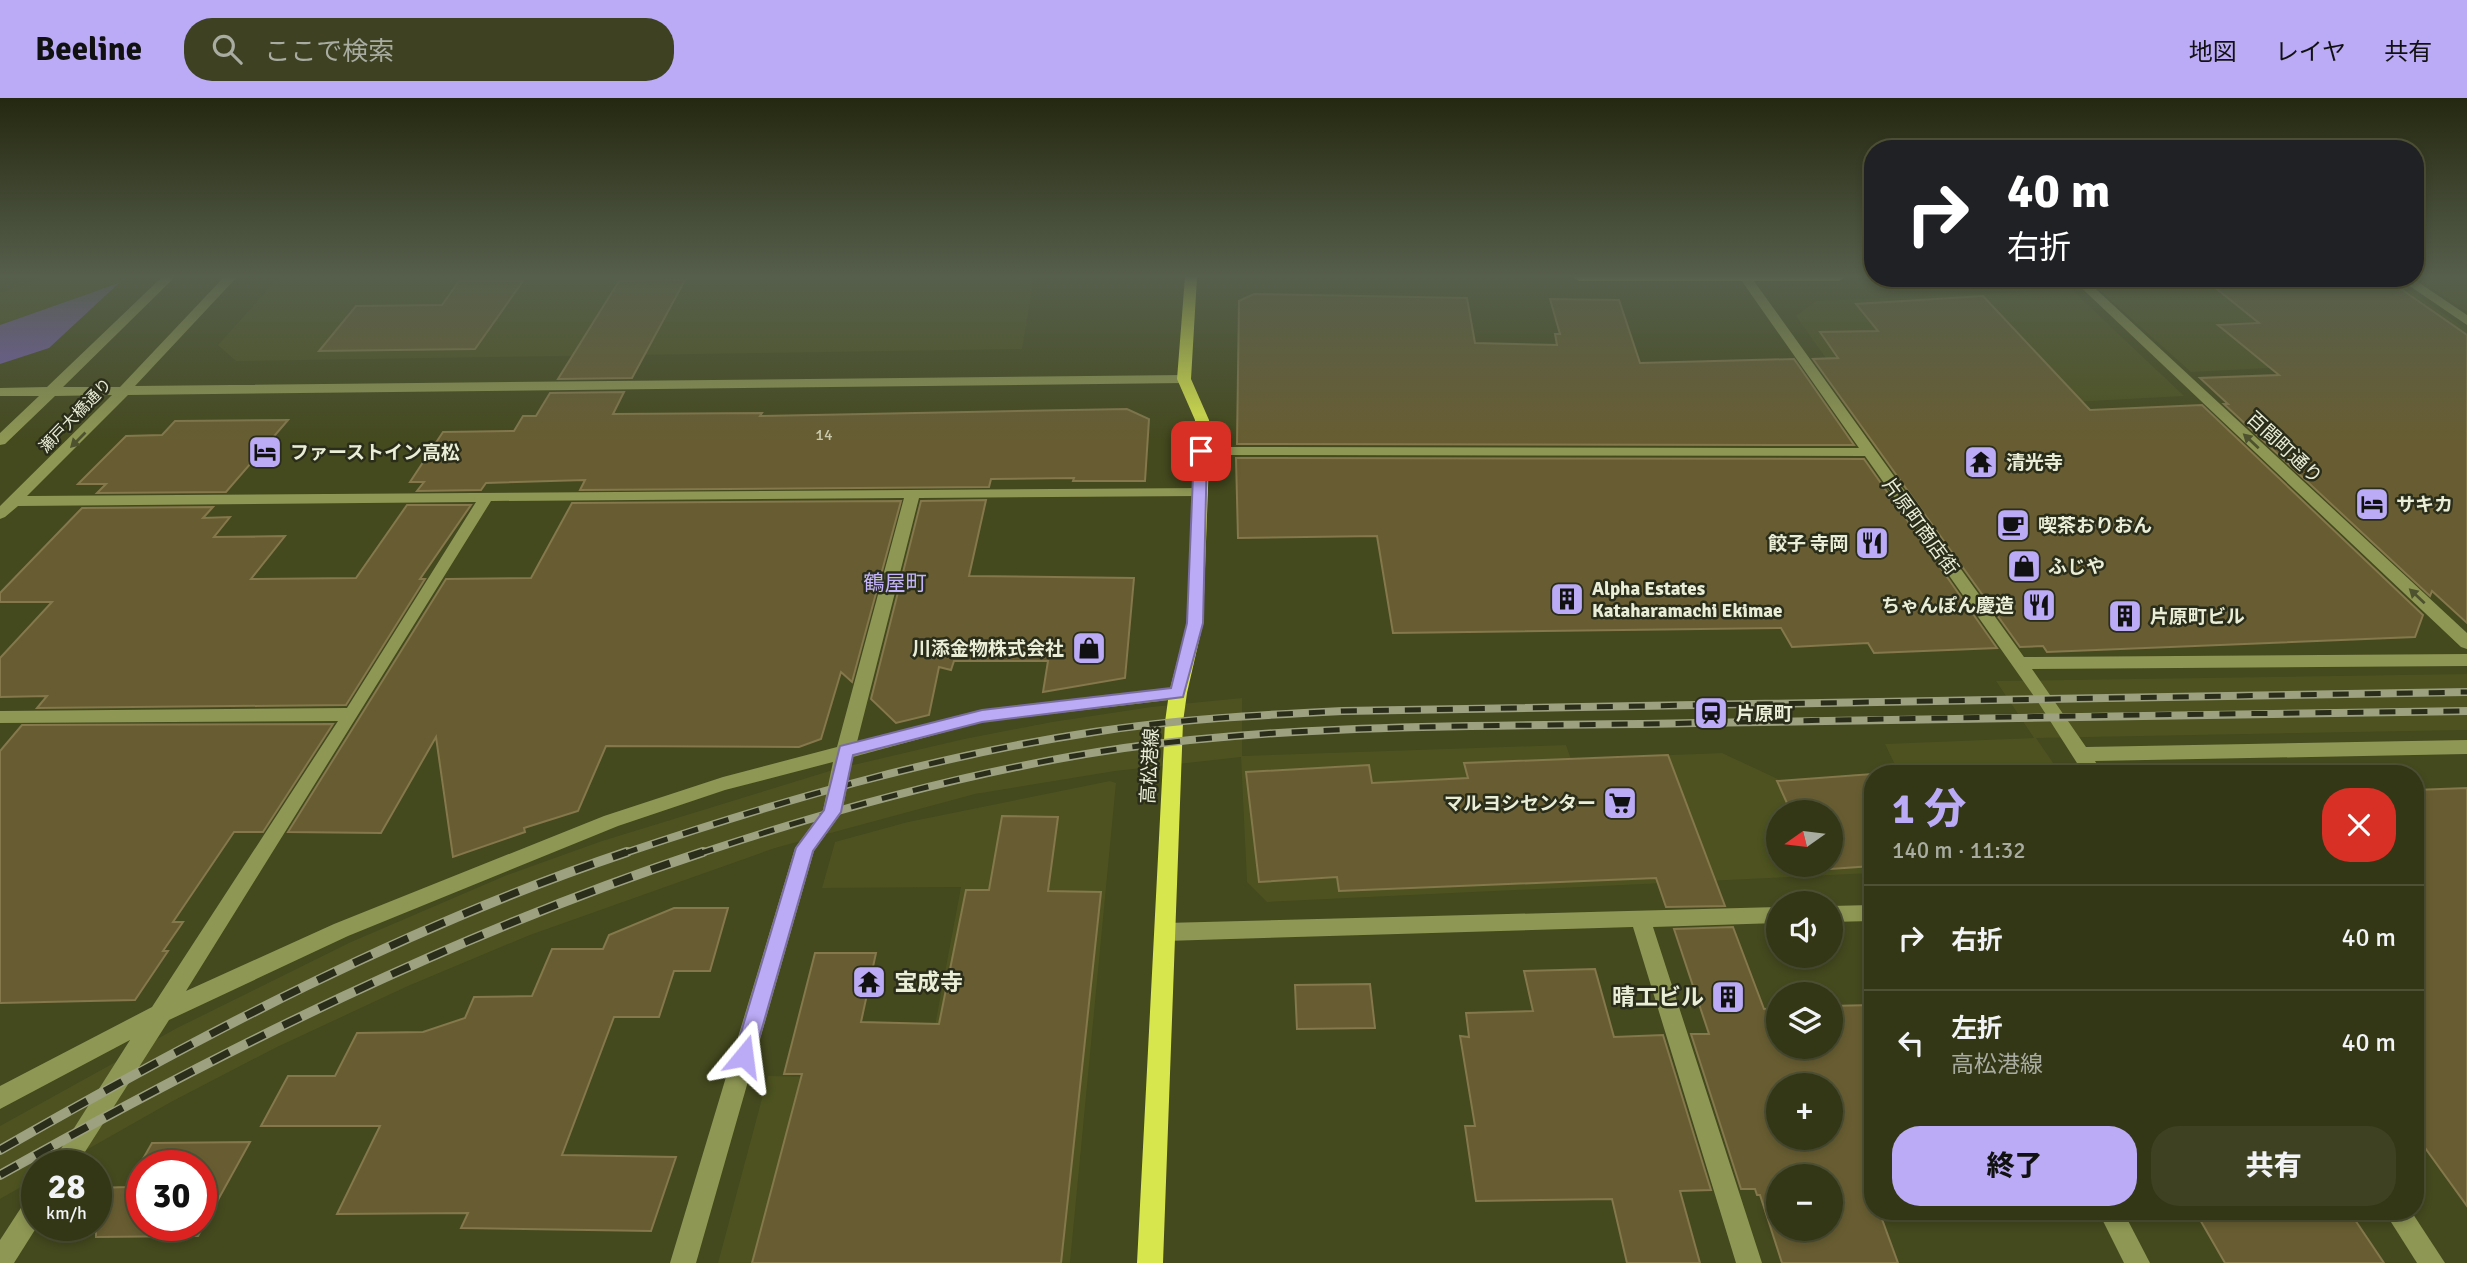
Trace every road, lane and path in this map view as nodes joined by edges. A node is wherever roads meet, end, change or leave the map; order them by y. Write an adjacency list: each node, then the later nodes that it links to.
1 (113, 331): 8 (street, 瀬戸大橋通り)
2 (180, 331): 7 (street, 瀬戸大橋通り)
3 (1187, 331): 6 (main road, 高松港線)
4 (1783, 331): 12 (street, 片原町商店街)
5 (2134, 331): 18 (street, 百間町通り, one-way to 5)
6 (1184, 379): 7 (street); 11 (main road, 高松港線)
7 (124, 390): 8 (street); 16 (street, 瀬戸大橋通り, one-way to 16)
8 (52, 391): 9 (street); 10 (street, 瀬戸大橋通り)
9 (0, 392)
10 (0, 441)
11 (1201, 451): 12 (street); 13 (main road, 高松港線)
12 (1868, 452): 20 (street, 片原町商店街)
13 (1199, 491): 14 (street); 21 (main road, 高松港線)
14 (913, 493): 15 (street); 25 (street)
15 (487, 496): 16 (street); 22 (street)
16 (13, 501): 17 (street, 瀬戸大橋通り)
17 (0, 514)
18 (2467, 643)
19 (2467, 660): 20 (street)
20 (2018, 663): 26 (street, 片原町商店街)
21 (1178, 693): 25 (street); 32 (main road, 高松港線)
22 (352, 714): 23 (street); 33 (street)
23 (0, 717)
24 (2467, 747): 26 (street)
25 (846, 751): 33 (street); 40 (street)
26 (2081, 754): 27 (street, 片原町商店街)
27 (2088, 765)
28 (1864, 913): 29 (street)
29 (1843, 914)
30 (1766, 915): 31 (street)
31 (1640, 918): 32 (street); 42 (street)
32 (1165, 932): 41 (main road, 高松港線)
33 (161, 1013): 34 (street); 35 (street)
34 (0, 1098)
35 (72, 1150)
36 (2115, 1220): 43 (street)
37 (2402, 1220): 44 (street)
38 (21, 1230): 39 (street)
39 (0, 1263)
40 (683, 1263)
41 (1150, 1263)
42 (1749, 1263)
43 (2137, 1263)
44 (2432, 1263)

